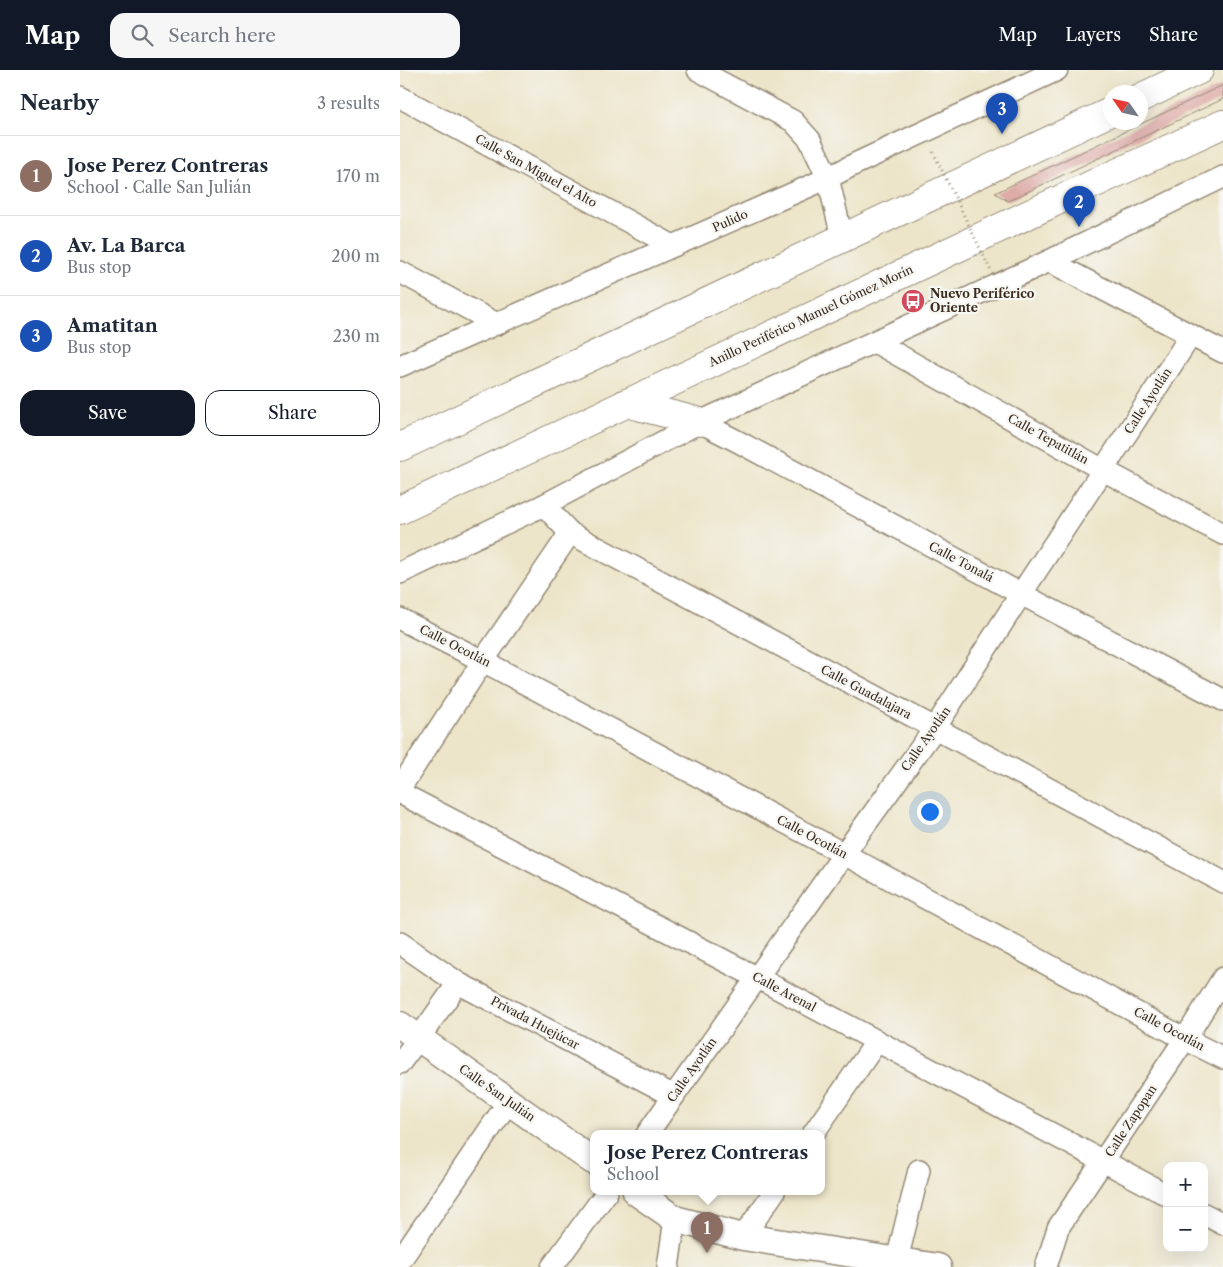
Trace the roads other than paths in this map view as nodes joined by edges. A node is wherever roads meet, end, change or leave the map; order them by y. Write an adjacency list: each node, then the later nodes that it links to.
1 (698, 70): 9 (street)
2 (1199, 70): 4 (highway)
3 (1045, 72): 9 (street, Pulido)
4 (1148, 94)
5 (400, 97): 11 (street, Calle San Miguel el Alto)
6 (1103, 115): 10 (highway)
7 (1223, 124): 19 (highway, Anillo Periférico Manuel Gómez Morín)
8 (1223, 177): 12 (street)
9 (828, 178): 10 (street); 11 (street, Pulido)
10 (842, 237): 21 (highway)
11 (673, 246): 14 (street, Pulido)
12 (1049, 261): 15 (street); 16 (street)
13 (400, 272): 14 (street)
14 (497, 324): 18 (street, Pulido)
15 (1191, 335): 17 (street); 22 (street, Calle Ayotlán)
16 (875, 342): 20 (street); 22 (street, Calle Tepatitlán)
17 (1223, 352)
18 (400, 366)
19 (626, 403): 20 (highway); 24 (highway, Anillo Periférico Manuel Gómez Morín)
20 (700, 422): 23 (street); 28 (street, Calle Tonalá)
21 (400, 447)
22 (1104, 470): 26 (street, Calle Tepatitlán); 28 (street, Calle Ayotlán)
23 (544, 505): 25 (street, Calle Guadalajara); 27 (street)
24 (400, 510)
25 (570, 533): 30 (street); 32 (street, Calle Guadalajara)
26 (1223, 534)
27 (400, 573)
28 (1021, 594): 31 (street, Calle Tonalá); 32 (street, Calle Ayotlán)
29 (400, 619): 30 (street, Calle Ocotlán)
30 (483, 661): 33 (street); 35 (street, Calle Ocotlán)
31 (1223, 700)
32 (935, 728): 35 (street, Calle Ayotlán); 36 (street, Calle Guadalajara)
33 (400, 788)
34 (400, 793): 38 (street, Calle Arenal)
35 (844, 854): 38 (street, Calle Ayotlán); 42 (street, Calle Ocotlán)
36 (1223, 882)
37 (400, 943): 40 (street, Privada Huejúcar)
38 (758, 978): 43 (street, Calle Arenal); 46 (street, Calle Ayotlán)
39 (1223, 978): 42 (street, Calle Zapopan)
40 (458, 984): 41 (street); 46 (street, Privada Huejúcar)
41 (410, 1032): 45 (street); 47 (street, Calle San Julián)
42 (1185, 1039): 44 (street, Calle Ocotlán); 51 (street, Calle Zapopan)
43 (877, 1041): 49 (street); 51 (street, Calle Arenal)
44 (1223, 1058)
45 (400, 1063)
46 (674, 1096): 48 (street, Calle Ayotlán)
47 (509, 1102): 50 (street, Calle San Julián); 61 (street)
48 (650, 1130)
49 (816, 1130)
50 (590, 1159)
51 (1104, 1161): 53 (street, Calle Arenal); 66 (street, Calle Zapopan)
52 (919, 1170): 62 (street)
53 (1163, 1193)
54 (605, 1195): 63 (street)
55 (640, 1195): 58 (street)
56 (772, 1195): 60 (street)
57 (1208, 1216): 59 (street)
58 (676, 1220): 60 (street); 64 (street)
59 (1223, 1224)
60 (743, 1237): 62 (street)
61 (400, 1261)
62 (895, 1263): 65 (street)
63 (552, 1267)
64 (668, 1267)
65 (938, 1267)
66 (1046, 1267)

